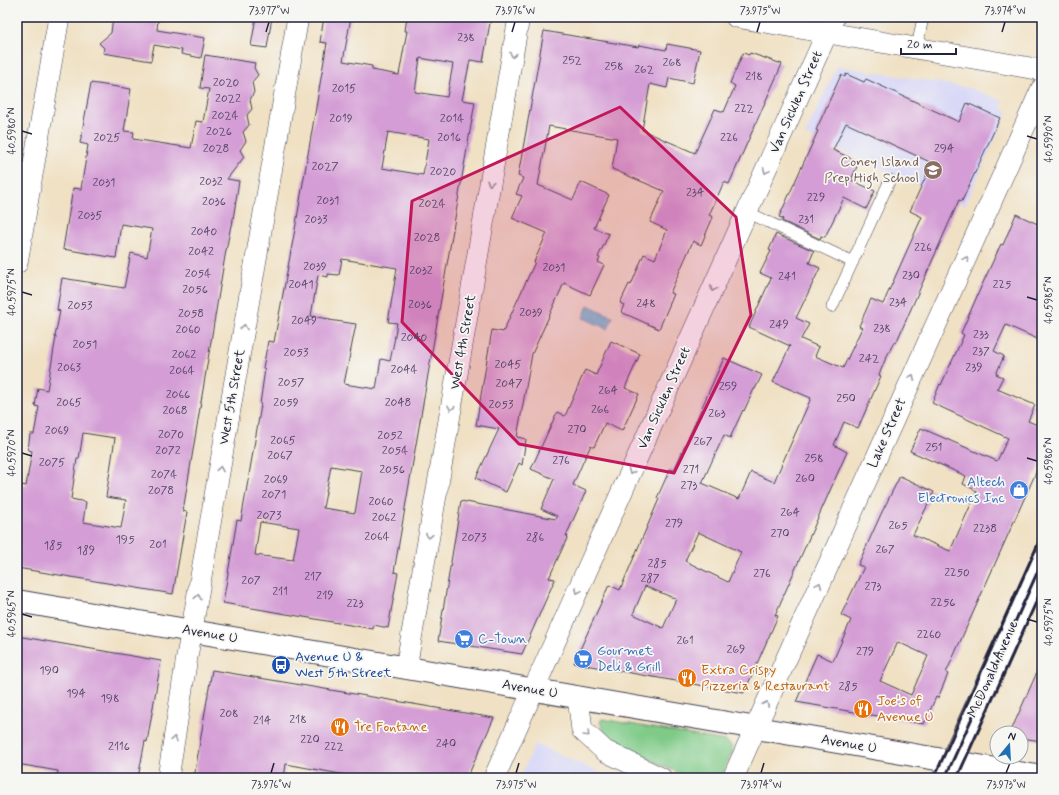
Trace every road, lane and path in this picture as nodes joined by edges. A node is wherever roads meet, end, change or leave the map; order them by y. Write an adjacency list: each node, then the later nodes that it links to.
1 (59, 17): 13 (street)
2 (298, 17): 17 (street, West 5th Street, one-way to 2)
3 (519, 17): 18 (street, West 4th Street, one-way to 18)
4 (736, 17): 6 (street)
5 (923, 17): 7 (lane)
6 (830, 25): 7 (street); 11 (street, Van Sicklen Street, one-way to 11)
7 (917, 48): 8 (street)
8 (1042, 70)
9 (1042, 88): 21 (street, Lake Street, one-way to 9)
10 (890, 180): 12 (lane)
11 (747, 212): 12 (lane); 19 (street, Van Sicklen Street, one-way to 19)
12 (853, 262): 14 (lane)
13 (17, 263)
14 (832, 307)
15 (1042, 560): 22 (main road, McDonald Avenue)
16 (17, 601): 17 (main road, Avenue U)
17 (192, 631): 18 (main road, Avenue U); 24 (street, West 5th Street, one-way to 17)
18 (406, 668): 19 (main road, Avenue U)
19 (533, 690): 20 (main road, Avenue U); 25 (street, Van Sicklen Street)
20 (578, 697): 21 (main road, Avenue U); 26 (street, one-way to 26)
21 (756, 728): 22 (main road, Avenue U); 27 (street, Lake Street)
22 (948, 770): 23 (main road, Avenue U)
23 (1042, 777)
24 (168, 778)
25 (494, 778)
26 (661, 778)
27 (733, 778)

